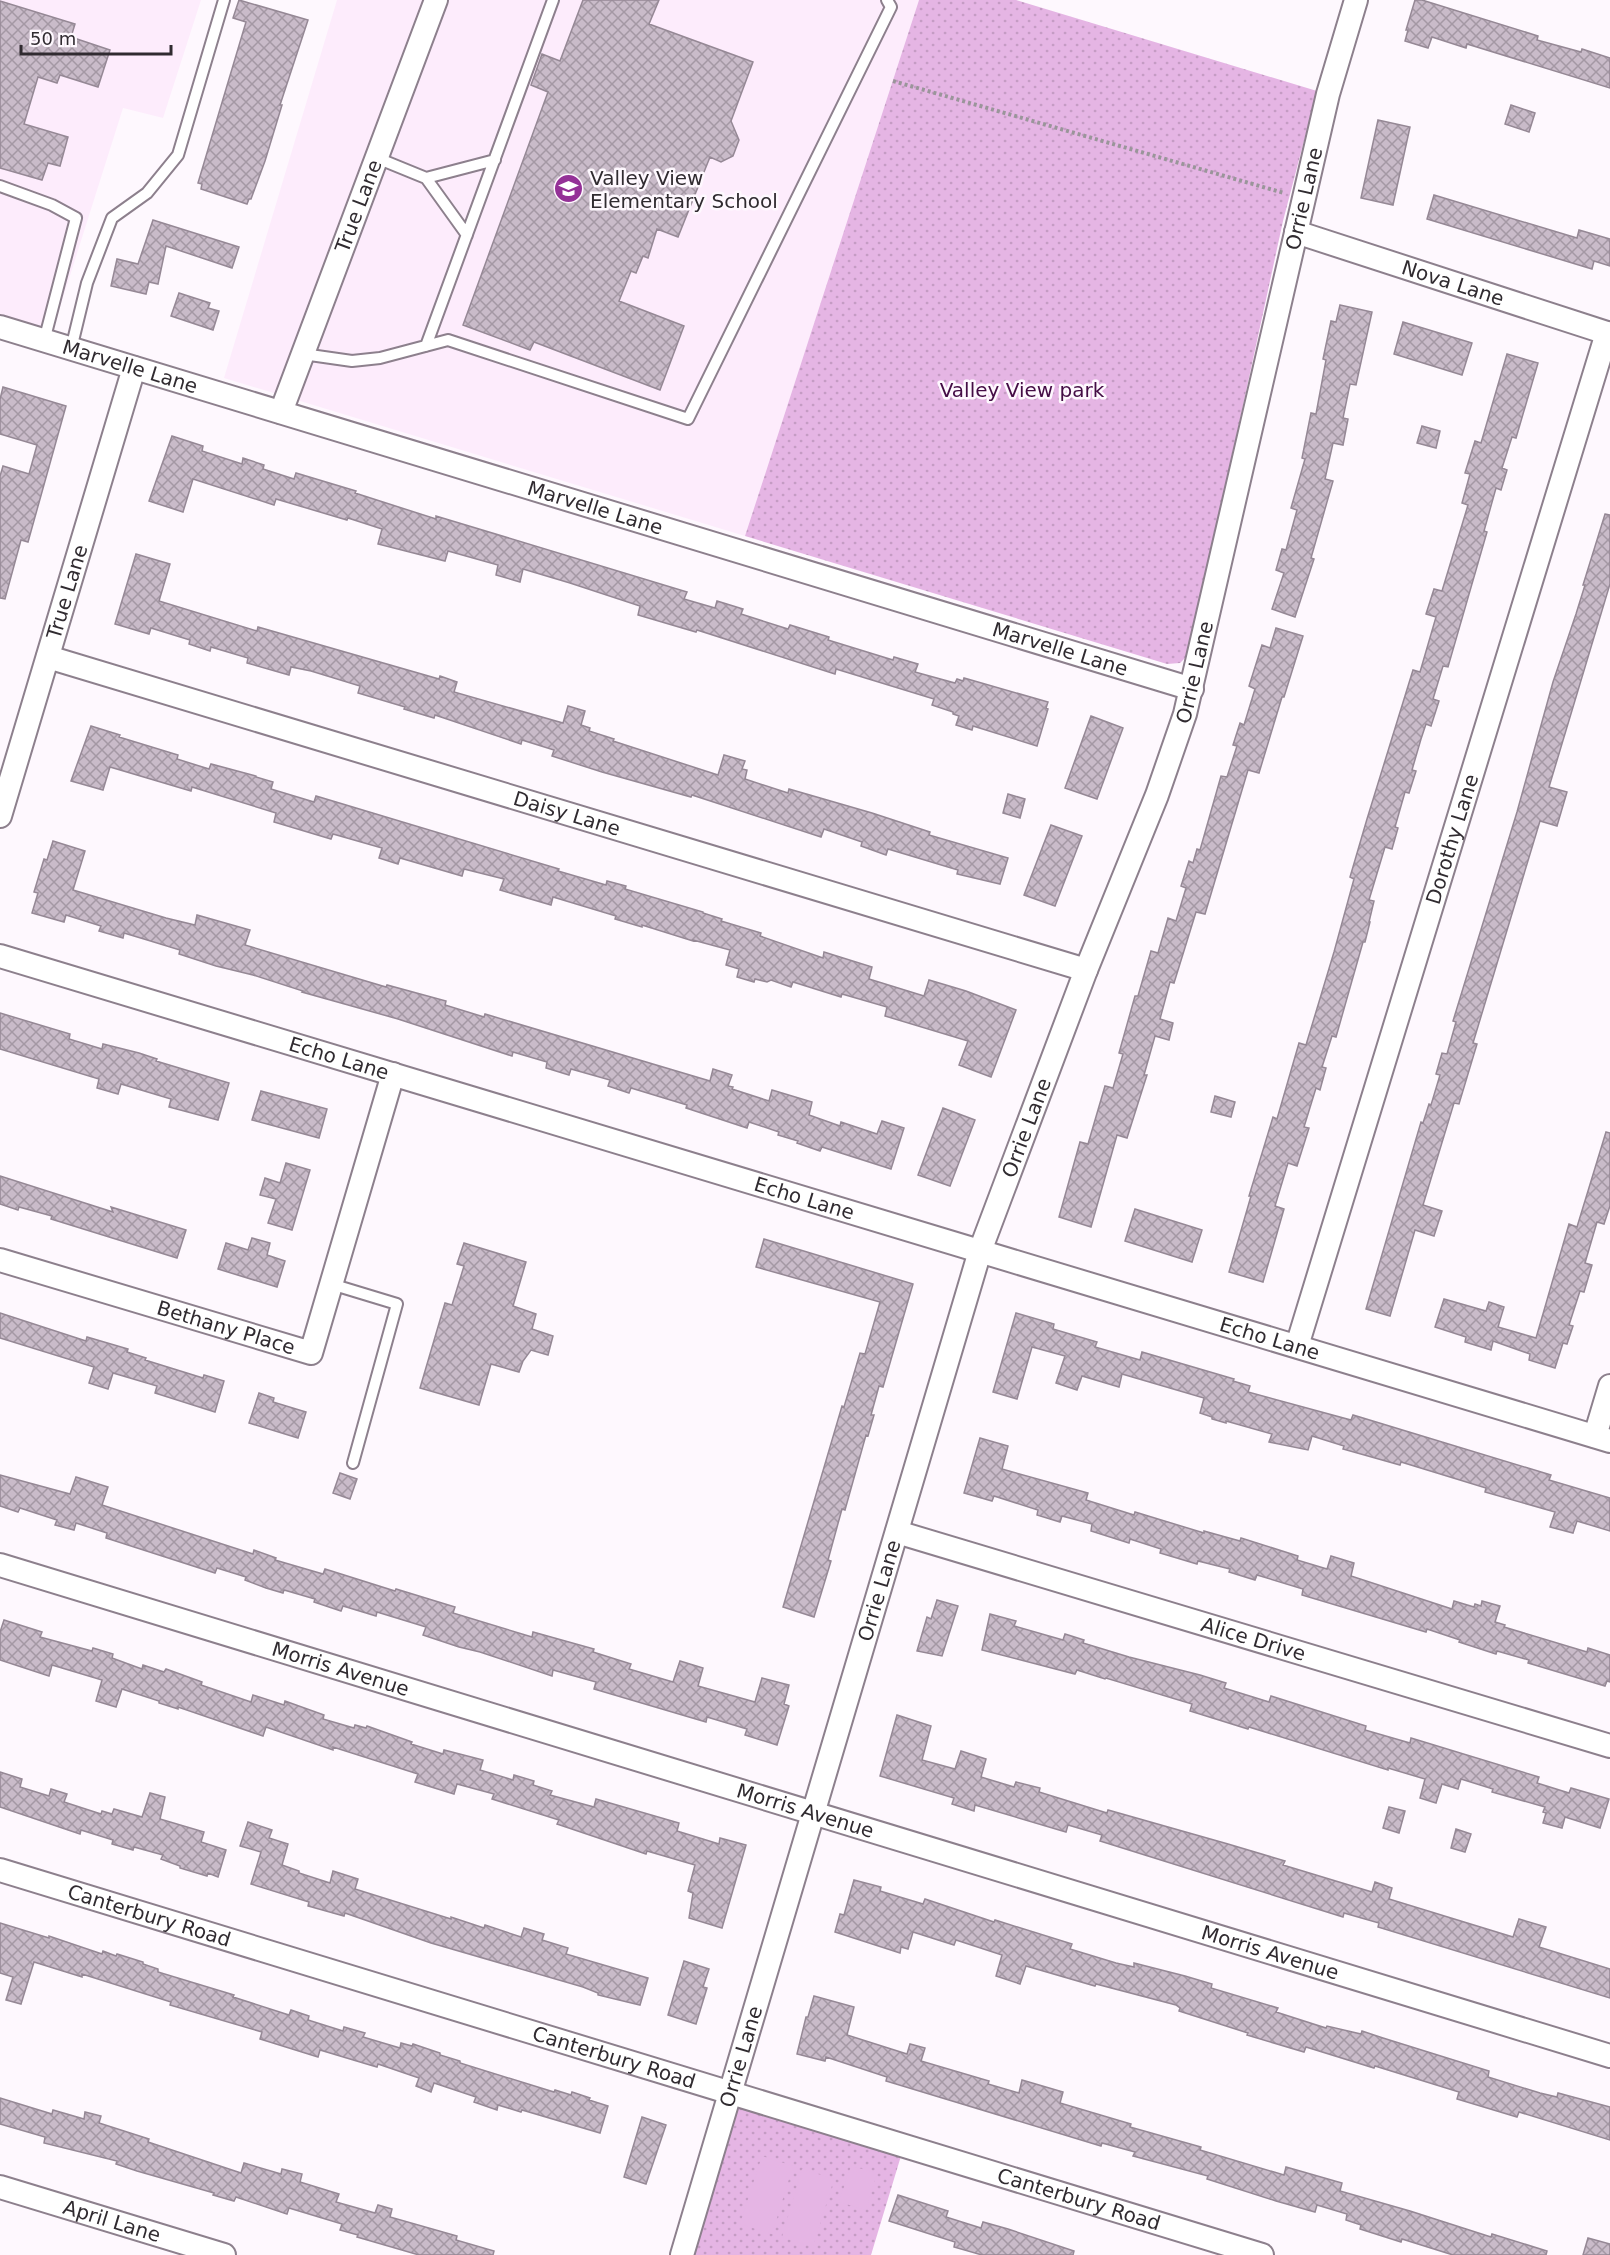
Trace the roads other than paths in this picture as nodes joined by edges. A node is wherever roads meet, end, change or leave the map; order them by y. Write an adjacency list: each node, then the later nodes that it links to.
1 (224, 0): 16 (lane)
2 (436, 0): 6 (street, True Lane)
3 (553, 0): 7 (lane)
4 (887, 0): 15 (lane)
5 (1356, 0): 10 (street, Orrie Lane)
6 (376, 158): 8 (lane); 17 (street, True Lane)
7 (495, 160): 8 (lane); 11 (lane)
8 (426, 178): 11 (lane)
9 (0, 186): 14 (lane)
10 (1296, 232): 13 (street, Nova Lane); 21 (street, Orrie Lane)
11 (467, 235): 15 (lane)
12 (0, 327): 14 (street, Marvelle Lane)
13 (1608, 334): 29 (street, Dorothy Lane)
14 (44, 341): 16 (street, Marvelle Lane)
15 (426, 346): 17 (lane)
16 (71, 349): 18 (street, Marvelle Lane)
17 (303, 354): 19 (street, True Lane)
18 (134, 368): 19 (street, Marvelle Lane); 20 (street, True Lane)
19 (281, 412): 21 (street, Marvelle Lane)
20 (48, 657): 22 (street, True Lane); 24 (street, Daisy Lane)
21 (1192, 689): 24 (street, Orrie Lane)
22 (0, 816)
23 (0, 956): 25 (street, Echo Lane)
24 (1086, 970): 26 (street, Orrie Lane)
25 (393, 1074): 26 (street, Echo Lane); 28 (street, Bethany Place)
26 (980, 1251): 29 (street, Echo Lane); 33 (street, Orrie Lane)
27 (0, 1260): 28 (street, Bethany Place)
28 (331, 1284): 32 (lane)
29 (1297, 1346): 31 (street, Echo Lane)
30 (1610, 1386): 31 (street)
31 (1602, 1439)
32 (353, 1463)
33 (897, 1532): 35 (street, Alice Drive); 36 (street, Orrie Lane)
34 (0, 1565): 36 (street, Morris Avenue)
35 (1610, 1746)
36 (814, 1813): 38 (street, Morris Avenue); 39 (street, Orrie Lane)
37 (0, 1870): 39 (street, Canterbury Road)
38 (1610, 2056)
39 (731, 2092): 42 (street, Orrie Lane); 43 (street, Canterbury Road)
40 (0, 2187): 41 (street, April Lane)
41 (224, 2255)
42 (682, 2255)
43 (1262, 2255)

